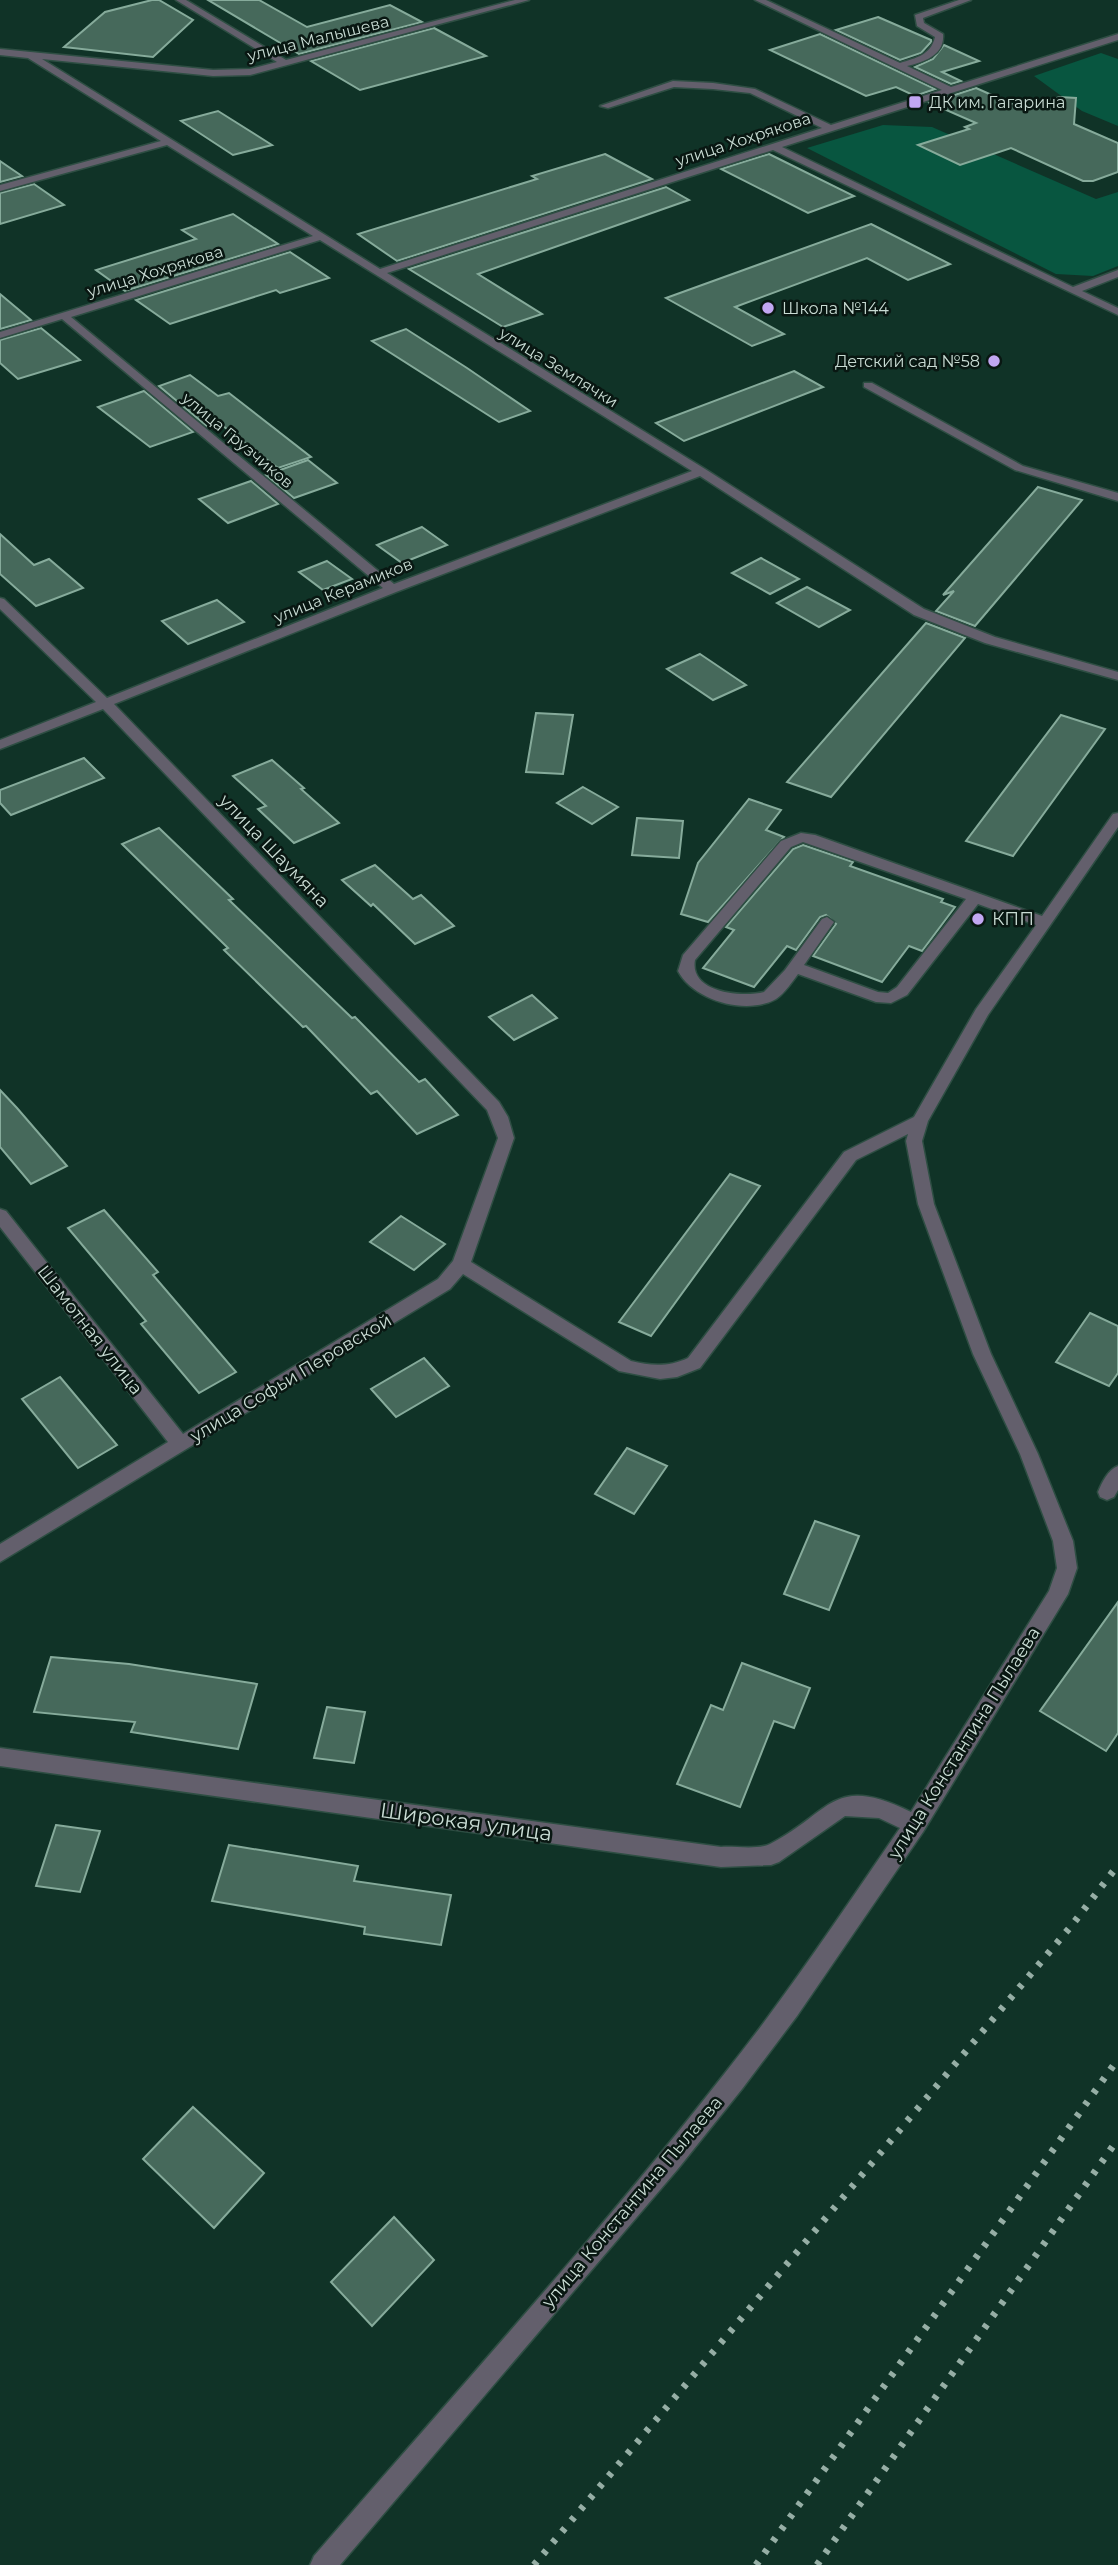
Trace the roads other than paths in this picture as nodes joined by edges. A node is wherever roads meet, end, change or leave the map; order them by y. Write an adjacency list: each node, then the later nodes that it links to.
1 (180, 0): 10 (street)
2 (526, 0): 10 (street, улица Малышева)
3 (759, 0): 11 (street)
4 (967, 0): 11 (street)
5 (1118, 37): 6 (street, улица Хохрякова)
6 (1099, 43): 7 (street); 12 (street, улица Хохрякова)
7 (1118, 51)
8 (0, 52): 9 (street, улица Землячки)
9 (30, 56): 10 (street, улица Малышева); 15 (street, улица Землячки)
10 (287, 64)
11 (899, 66): 12 (street)
12 (952, 91): 14 (street, улица Хохрякова)
13 (605, 106): 14 (street)
14 (829, 128): 16 (street, улица Хохрякова)
15 (165, 142): 17 (street); 18 (street, улица Землячки)
16 (772, 146): 19 (street, улица Хохрякова); 21 (street)
17 (0, 188)
18 (319, 237): 19 (street, улица Землячки); 23 (street, улица Хохрякова)
19 (377, 273): 26 (street, улица Землячки)
20 (1118, 273): 21 (street)
21 (1071, 291): 22 (street)
22 (1118, 312)
23 (64, 316): 24 (street, улица Хохрякова); 28 (street, улица Грузчиков)
24 (0, 335)
25 (868, 385): 27 (street)
26 (701, 472): 28 (street, улица Керамиков); 30 (street, улица Землячки)
27 (1118, 497)
28 (392, 589): 31 (street, улица Керамиков)
29 (0, 602): 31 (street, улица Шаумяна)
30 (1118, 676)
31 (105, 703): 32 (street, улица Керамиков); 39 (street, улица Шаумяна)
32 (0, 745)
33 (1118, 817): 36 (street, улица Константина Пылаева)
34 (975, 898): 36 (street); 37 (street); 37 (street)
35 (827, 922): 37 (street)
36 (1044, 922): 38 (street, улица Константина Пылаева)
37 (793, 967)
38 (920, 1121): 41 (street); 47 (street, улица Константина Пылаева)
39 (506, 1138): 41 (street, улица Софьи Перовской)
40 (0, 1215): 42 (street, Шамотная улица)
41 (461, 1264): 42 (street, улица Софьи Перовской)
42 (181, 1446): 45 (street, улица Софьи Перовской)
43 (1118, 1474): 44 (street)
44 (1107, 1492)
45 (0, 1554)
46 (0, 1757): 47 (street, Широкая улица)
47 (915, 1825): 48 (street, улица Константина Пылаева)
48 (323, 2565)

